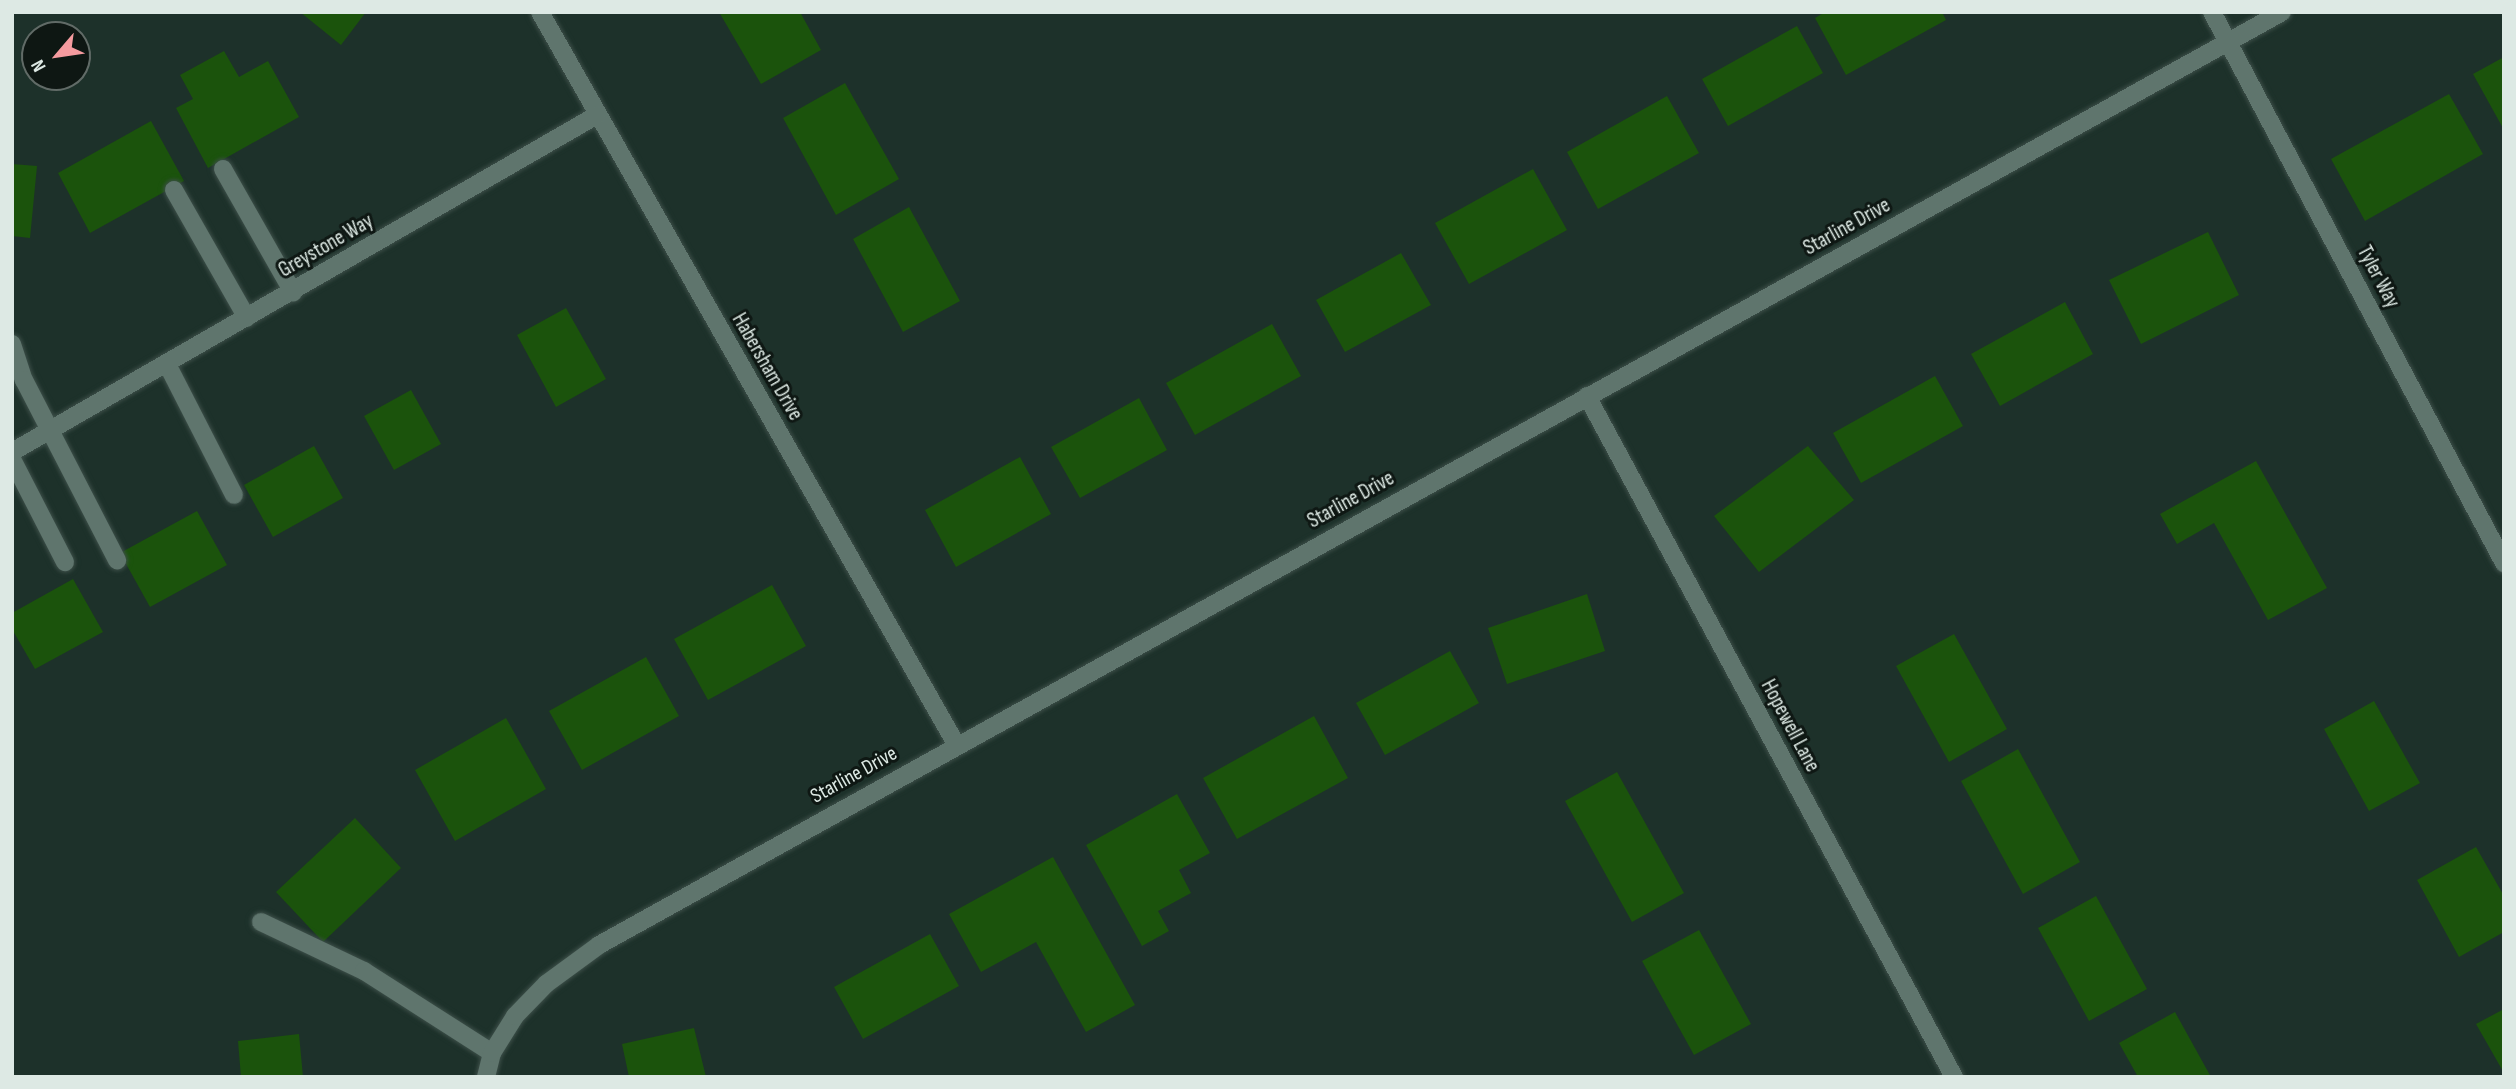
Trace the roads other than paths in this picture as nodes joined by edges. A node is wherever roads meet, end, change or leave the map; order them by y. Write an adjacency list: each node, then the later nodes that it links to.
1 (540, 12): 5 (street, Habersham Drive)
2 (2212, 12): 4 (street, Tyler Way)
3 (2282, 12): 4 (street, Starline Drive)
4 (2227, 43): 12 (street, Starline Drive); 19 (street, Tyler Way)
5 (597, 115): 8 (street, Greystone Way); 20 (street, Habersham Drive)
6 (223, 169): 8 (street)
7 (174, 190): 9 (street)
8 (293, 292): 9 (street, Greystone Way)
9 (247, 318): 11 (street, Greystone Way)
10 (12, 344): 13 (street)
11 (167, 364): 13 (street, Greystone Way); 16 (street)
12 (1587, 396): 20 (street, Starline Drive); 24 (street, Hopewell Lane)
13 (50, 431): 14 (street, Greystone Way); 17 (street)
14 (12, 452)
15 (12, 459): 18 (street)
16 (234, 495)
17 (117, 560)
18 (65, 562)
19 (2504, 564)
20 (956, 744): 22 (street, Starline Drive)
21 (261, 922): 22 (street)
22 (492, 1053): 23 (street, Starline Drive)
23 (486, 1077)
24 (1954, 1077)

